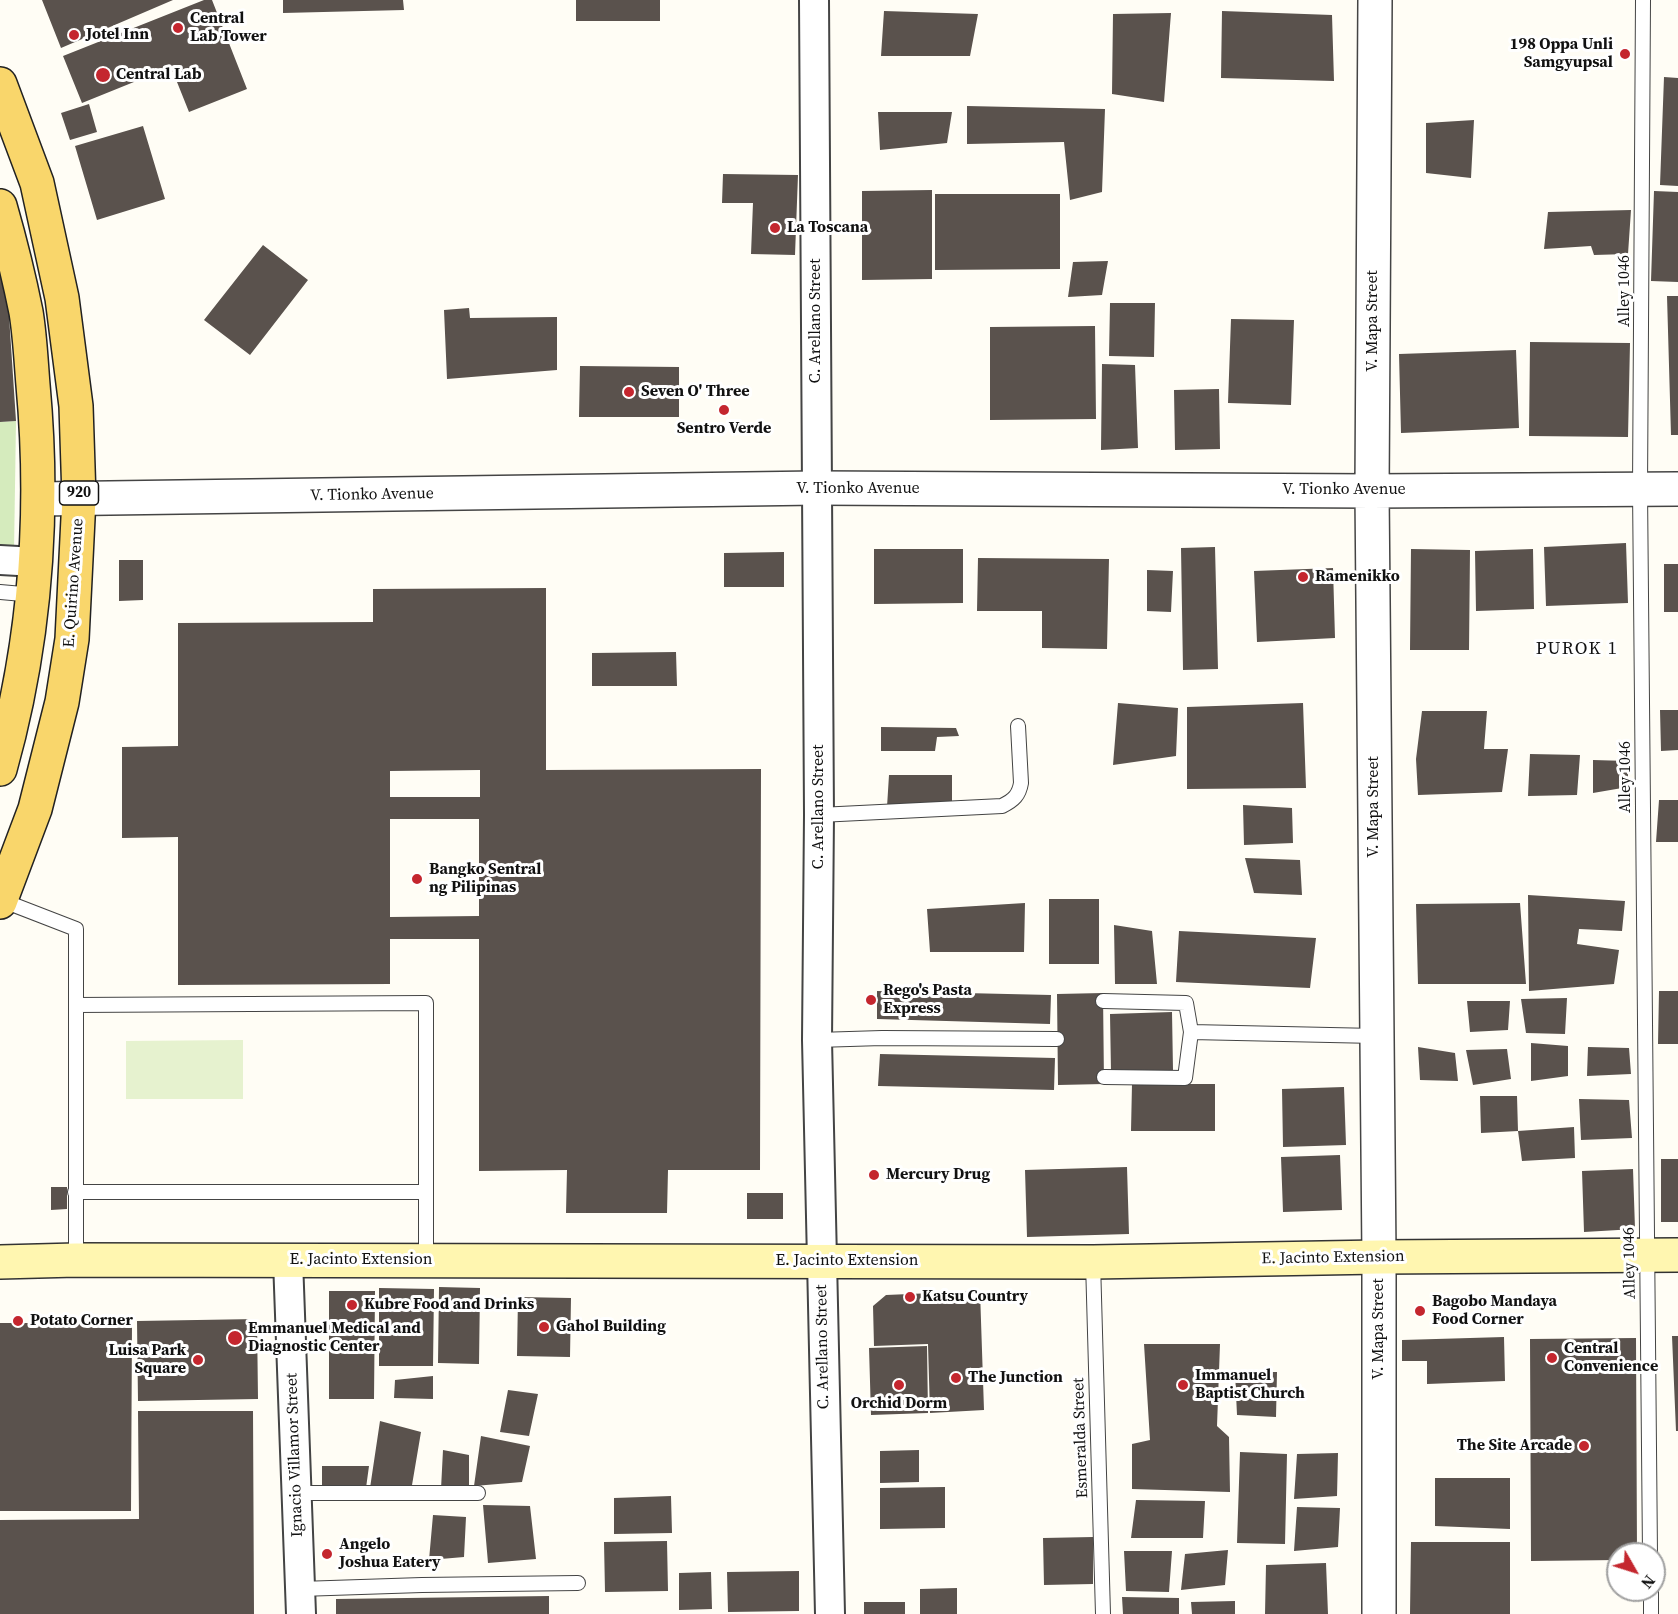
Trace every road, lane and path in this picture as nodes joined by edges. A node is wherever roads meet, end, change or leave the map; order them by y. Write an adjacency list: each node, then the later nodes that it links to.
1 (814, 0): 6 (street, C. Arellano Street)
2 (1375, 0): 9 (street, V. Mapa Street)
3 (1643, 0): 7 (lane, Alley 1046)
4 (0, 84): 10 (main road, E. Quirino Avenue / 920)
5 (0, 206): 11 (main road, 920)
6 (817, 488): 9 (street, V. Tionko Avenue); 10 (street, V. Tionko Avenue); 19 (street, C. Arellano Street)
7 (1640, 489): 8 (street, V. Tionko Avenue); 9 (street, V. Tionko Avenue); 30 (lane, Alley 1046)
8 (1678, 489)
9 (1372, 490): 24 (street, V. Mapa Street)
10 (79, 498): 11 (street, V. Tionko Avenue); 20 (main road, E. Quirino Avenue / 920)
11 (39, 499): 13 (main road, 920)
12 (0, 560): 13 (street)
13 (36, 562): 15 (main road, 920)
14 (0, 592): 15 (lane)
15 (34, 595): 16 (main road, 920)
16 (8, 706): 18 (main road, 920)
17 (1018, 726): 19 (lane)
18 (0, 769)
19 (819, 814): 26 (street, C. Arellano Street)
20 (1, 901): 22 (lane)
21 (1103, 1001): 23 (lane)
22 (76, 1005): 28 (lane); 29 (lane)
23 (1191, 1032): 24 (lane); 27 (lane)
24 (1376, 1036): 31 (street, V. Mapa Street)
25 (1058, 1039): 26 (lane)
26 (817, 1040): 36 (street, C. Arellano Street)
27 (1104, 1077)
28 (75, 1192): 29 (lane); 33 (lane)
29 (426, 1192): 35 (lane)
30 (1662, 1255): 31 (main road, E. Jacinto Extension); 40 (lane, Alley 1046)
31 (1379, 1257): 37 (main road, E. Jacinto Extension); 45 (street, V. Mapa Street)
32 (6, 1259): 33 (main road, E. Jacinto Extension)
33 (76, 1260): 34 (main road, E. Jacinto Extension)
34 (288, 1260): 35 (main road, E. Jacinto Extension); 38 (street, Ignacio Villamor Street)
35 (426, 1260): 36 (main road, E. Jacinto Extension)
36 (821, 1261): 37 (main road, E. Jacinto Extension); 43 (street, C. Arellano Street)
37 (1093, 1262): 44 (lane, Esmeralda Street)
38 (297, 1493): 39 (lane); 42 (street, Ignacio Villamor Street)
39 (478, 1494)
40 (1650, 1542)
41 (578, 1583): 42 (lane)
42 (301, 1602)
43 (830, 1614)
44 (1103, 1614)
45 (1379, 1614)

